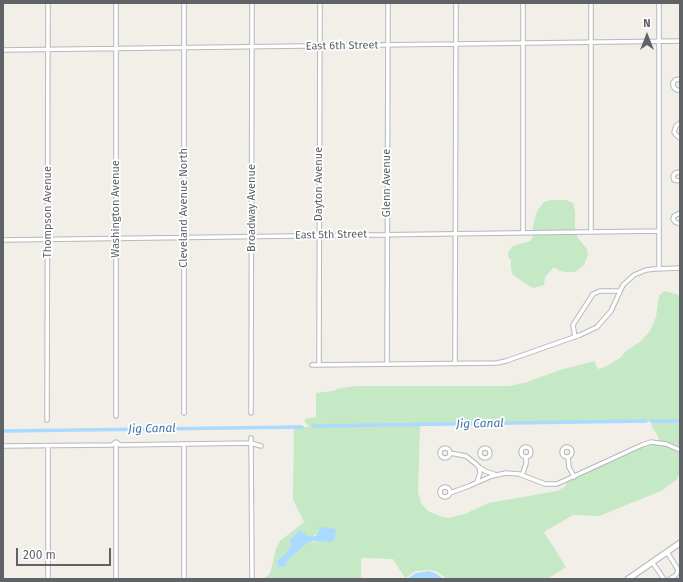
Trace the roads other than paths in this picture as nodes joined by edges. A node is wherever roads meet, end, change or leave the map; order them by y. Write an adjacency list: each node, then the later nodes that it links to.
1 (48, 3): 22 (street, Thompson Avenue)
2 (116, 3): 20 (street, Washington Avenue)
3 (184, 3): 18 (street, Cleveland Avenue North)
4 (252, 3): 19 (street, Broadway Avenue)
5 (320, 3): 16 (street, Dayton Avenue)
6 (388, 3): 17 (street, Glenn Avenue)
7 (456, 3): 15 (street)
8 (524, 3): 13 (street)
9 (591, 3): 14 (street)
10 (659, 3): 12 (street)
11 (680, 41): 12 (street, East 6th Street)
12 (659, 42): 14 (street, East 6th Street); 31 (street)
13 (523, 43): 14 (street, East 6th Street); 15 (street, East 6th Street); 33 (street)
14 (591, 43): 32 (street)
15 (455, 44): 17 (street, East 6th Street); 34 (street)
16 (320, 46): 17 (street, East 6th Street); 19 (street, East 6th Street); 36 (street, Dayton Avenue)
17 (388, 46): 35 (street, Glenn Avenue)
18 (184, 48): 19 (street, East 6th Street); 20 (street, East 6th Street); 39 (street, Cleveland Avenue North)
19 (252, 48): 37 (street, Broadway Avenue)
20 (116, 49): 22 (street, East 6th Street); 38 (street, Washington Avenue)
21 (3, 50): 22 (street, East 6th Street)
22 (48, 50): 40 (street, Thompson Avenue)
23 (680, 79): 24 (street)
24 (680, 91)
25 (680, 124): 26 (street)
26 (680, 138)
27 (680, 172): 28 (street)
28 (680, 181)
29 (680, 213): 30 (street)
30 (680, 224)
31 (659, 231): 32 (street, East 5th Street); 42 (street)
32 (591, 232): 33 (street, East 5th Street)
33 (523, 233): 34 (street, East 5th Street)
34 (455, 234): 35 (street, East 5th Street); 46 (street)
35 (387, 235): 36 (street, East 5th Street); 47 (street, Glenn Avenue)
36 (319, 236): 37 (street, East 5th Street); 49 (street, Dayton Avenue)
37 (252, 237): 39 (street, East 5th Street); 51 (street, Broadway Avenue)
38 (116, 238): 39 (street, East 5th Street); 40 (street, East 5th Street); 52 (street, Washington Avenue)
39 (184, 238): 50 (street, Cleveland Avenue North)
40 (48, 239): 41 (street, East 5th Street); 53 (street, Thompson Avenue)
41 (3, 240)
42 (659, 268): 43 (street); 44 (street)
43 (680, 268)
44 (619, 291): 45 (street); 45 (street)
45 (575, 336): 46 (street)
46 (455, 363): 47 (street)
47 (387, 364): 49 (street)
48 (312, 365): 49 (street)
49 (319, 365)
50 (184, 413)
51 (251, 413)
52 (116, 416)
53 (47, 420)
54 (251, 438): 56 (street)
55 (116, 442): 57 (street); 59 (street); 76 (street)
56 (251, 443): 57 (street); 60 (street); 78 (street)
57 (184, 444): 77 (street)
58 (3, 446): 59 (street)
59 (48, 446): 75 (street)
60 (261, 446)
61 (680, 450): 69 (street)
62 (450, 452): 66 (street)
63 (482, 457): 66 (street)
64 (526, 457): 68 (street)
65 (568, 457): 69 (street)
66 (477, 465): 67 (street); 70 (street)
67 (497, 474): 68 (street); 70 (street)
68 (522, 475): 69 (street)
69 (574, 477)
70 (474, 484): 71 (street)
71 (450, 493)
72 (680, 543): 73 (main road)
73 (667, 552): 74 (main road); 81 (street)
74 (652, 562): 79 (main road); 80 (street)
75 (48, 579)
76 (116, 579)
77 (184, 579)
78 (252, 579)
79 (628, 579)
80 (664, 579)
81 (670, 579)

